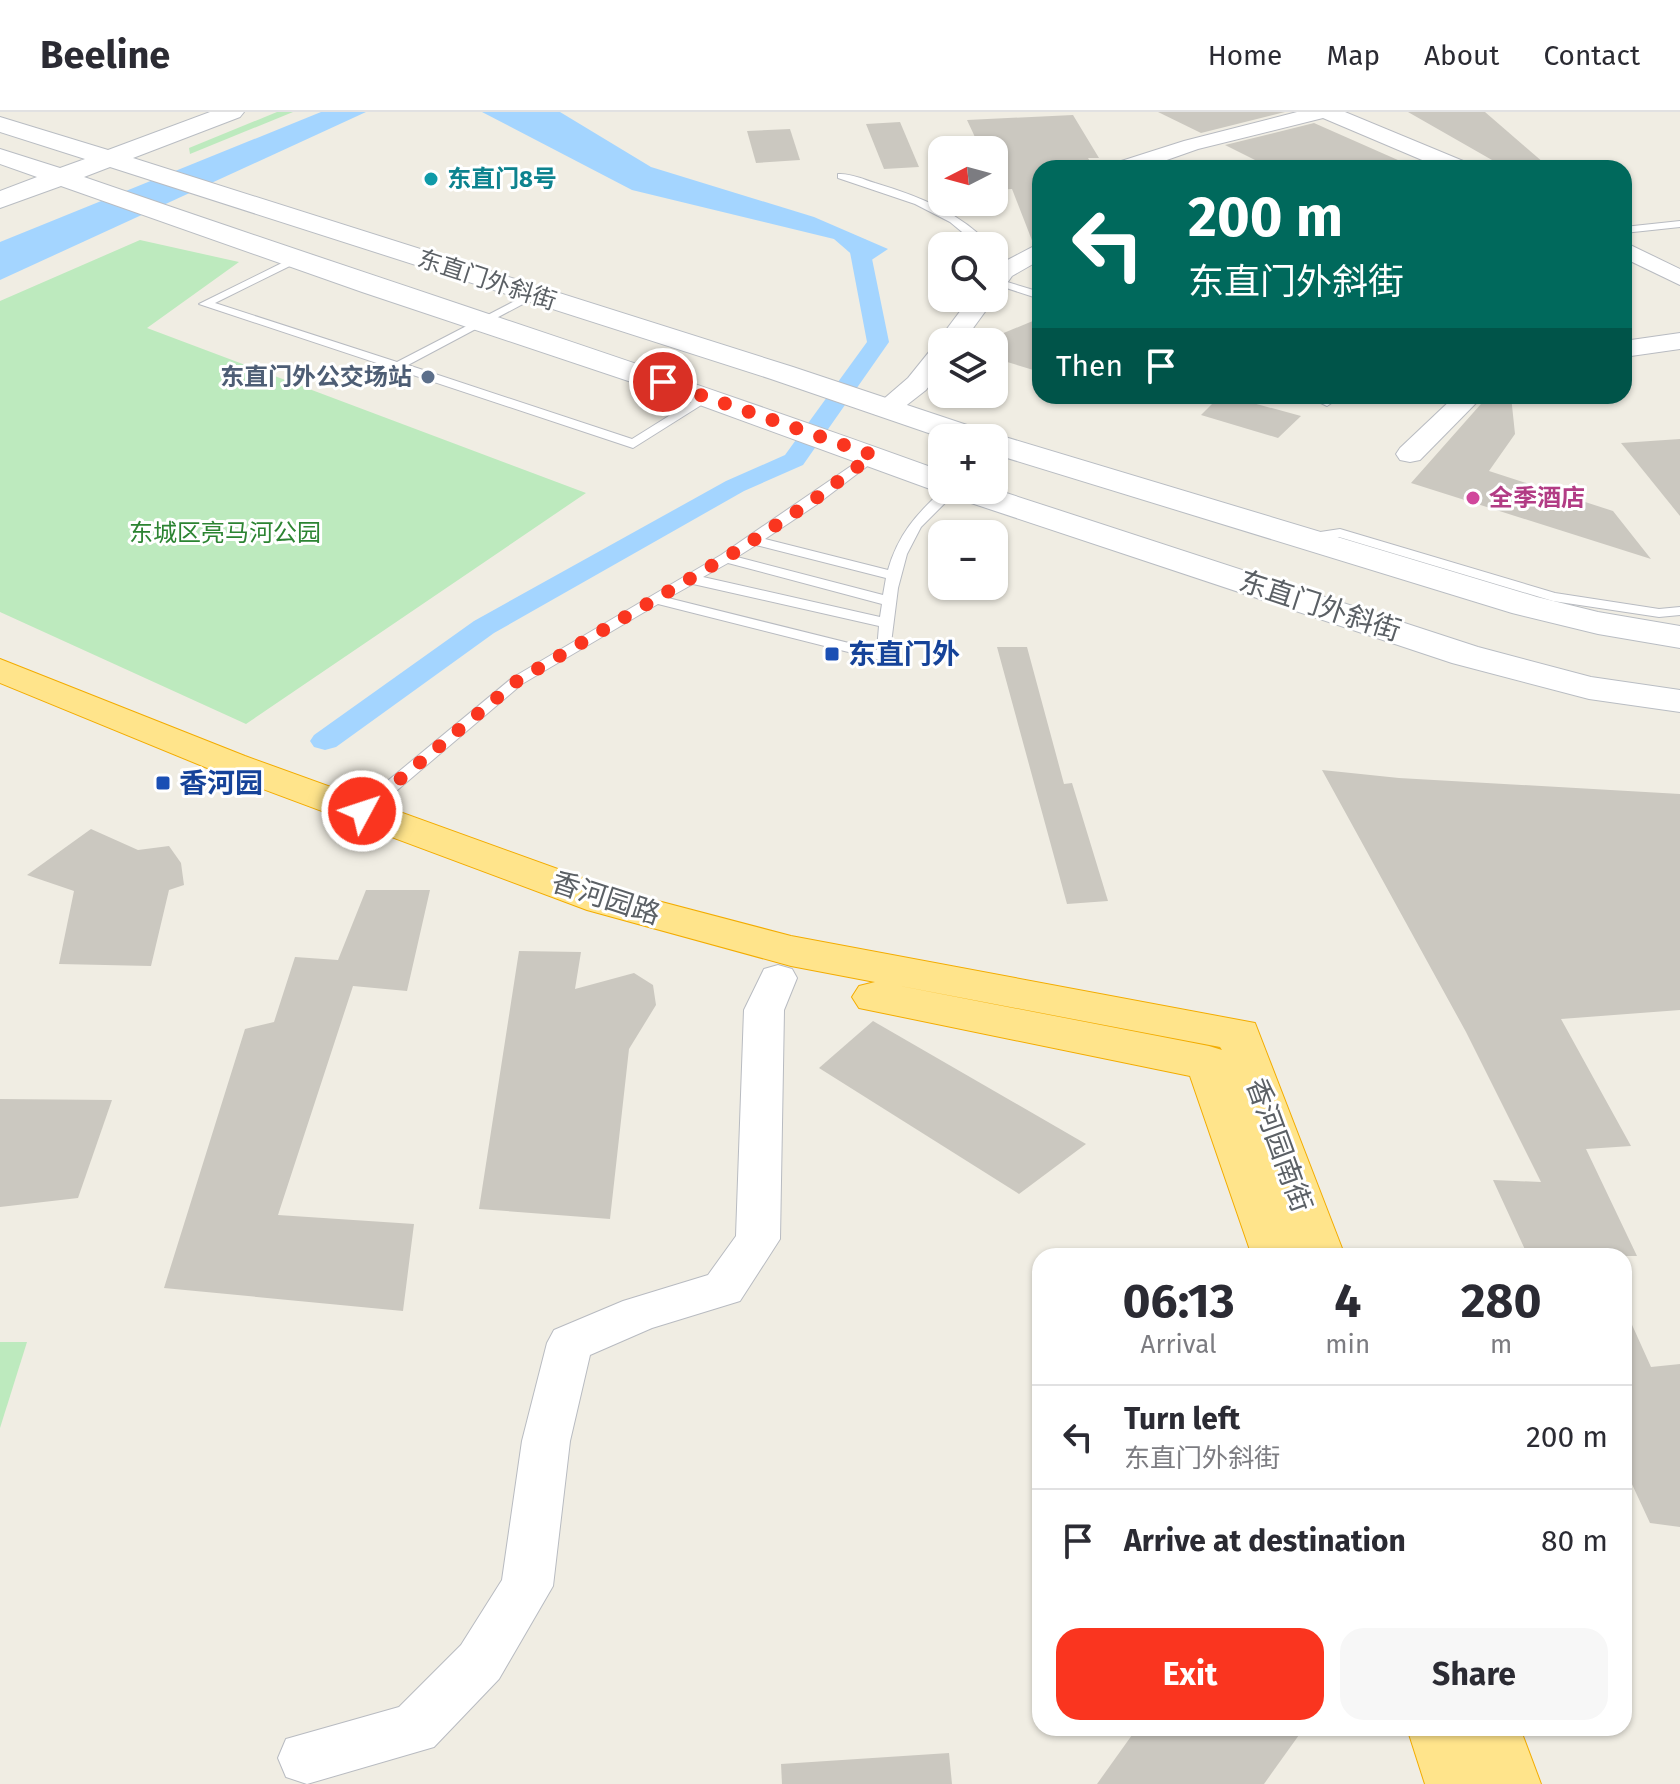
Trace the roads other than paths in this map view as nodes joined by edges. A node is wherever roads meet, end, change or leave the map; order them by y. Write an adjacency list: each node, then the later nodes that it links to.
1 (195, 112): 6 (main road)
2 (232, 112): 6 (main road)
3 (1321, 112): 8 (street)
4 (1327, 112): 9 (street)
5 (0, 124): 6 (main road, 东直门外斜街)
6 (98, 155): 10 (main road); 24 (main road, 东直门外斜街)
7 (0, 156): 10 (main road, 东直门外斜街)
8 (1147, 160)
9 (1441, 160)
10 (48, 172): 12 (main road); 13 (main road); 19 (main road, 东直门外斜街)
11 (842, 176): 16 (lane)
12 (0, 183)
13 (0, 200)
14 (1680, 224): 15 (lane)
15 (1632, 229)
16 (972, 232)
17 (1632, 253): 21 (street)
18 (1032, 255): 20 (street)
19 (296, 260): 25 (main road, 东直门外斜街); 28 (lane)
20 (1008, 269)
21 (1680, 278)
22 (1008, 283): 23 (lane)
23 (1032, 293)
24 (532, 295): 25 (lane); 32 (main road, 东直门外斜街)
25 (482, 322): 28 (lane); 30 (main road, 东直门外斜街)
26 (1680, 341): 27 (street)
27 (1632, 348)
28 (398, 366): 30 (lane)
29 (928, 370): 32 (street)
30 (708, 397): 36 (main road, 东直门外斜街)
31 (1462, 404): 35 (street)
32 (885, 409): 33 (main road, 东直门外斜街)
33 (928, 424)
34 (1008, 451): 40 (main road, 东直门外斜街)
35 (1410, 454)
36 (873, 455): 37 (main road, 东直门外斜街); 41 (lane)
37 (928, 477)
38 (936, 504): 43 (lane)
39 (1007, 504): 52 (main road, 东直门外斜街)
40 (1307, 538): 47 (lane); 49 (main road, 东直门外斜街)
41 (754, 540): 42 (lane); 43 (lane)
42 (726, 558): 44 (lane); 46 (lane)
43 (894, 576): 46 (lane)
44 (692, 579): 45 (lane); 48 (lane)
45 (655, 599): 48 (lane); 53 (lane)
46 (891, 602): 48 (lane)
47 (1680, 611)
48 (888, 623)
49 (1680, 637)
50 (0, 670): 53 (highway, 香河园路)
51 (0, 698): 54 (highway, 香河园路)
52 (1680, 701)
53 (362, 811): 55 (highway, 香河园路)
54 (778, 978): 55 (highway, 香河园路); 60 (street)
55 (1224, 1049): 56 (highway, 香河园南街); 57 (highway, 香河园南街)
56 (1276, 1248)
57 (1315, 1248)
58 (1441, 1736): 61 (highway)
59 (1492, 1736): 62 (highway)
60 (305, 1758)
61 (1457, 1784)
62 (1509, 1784)

